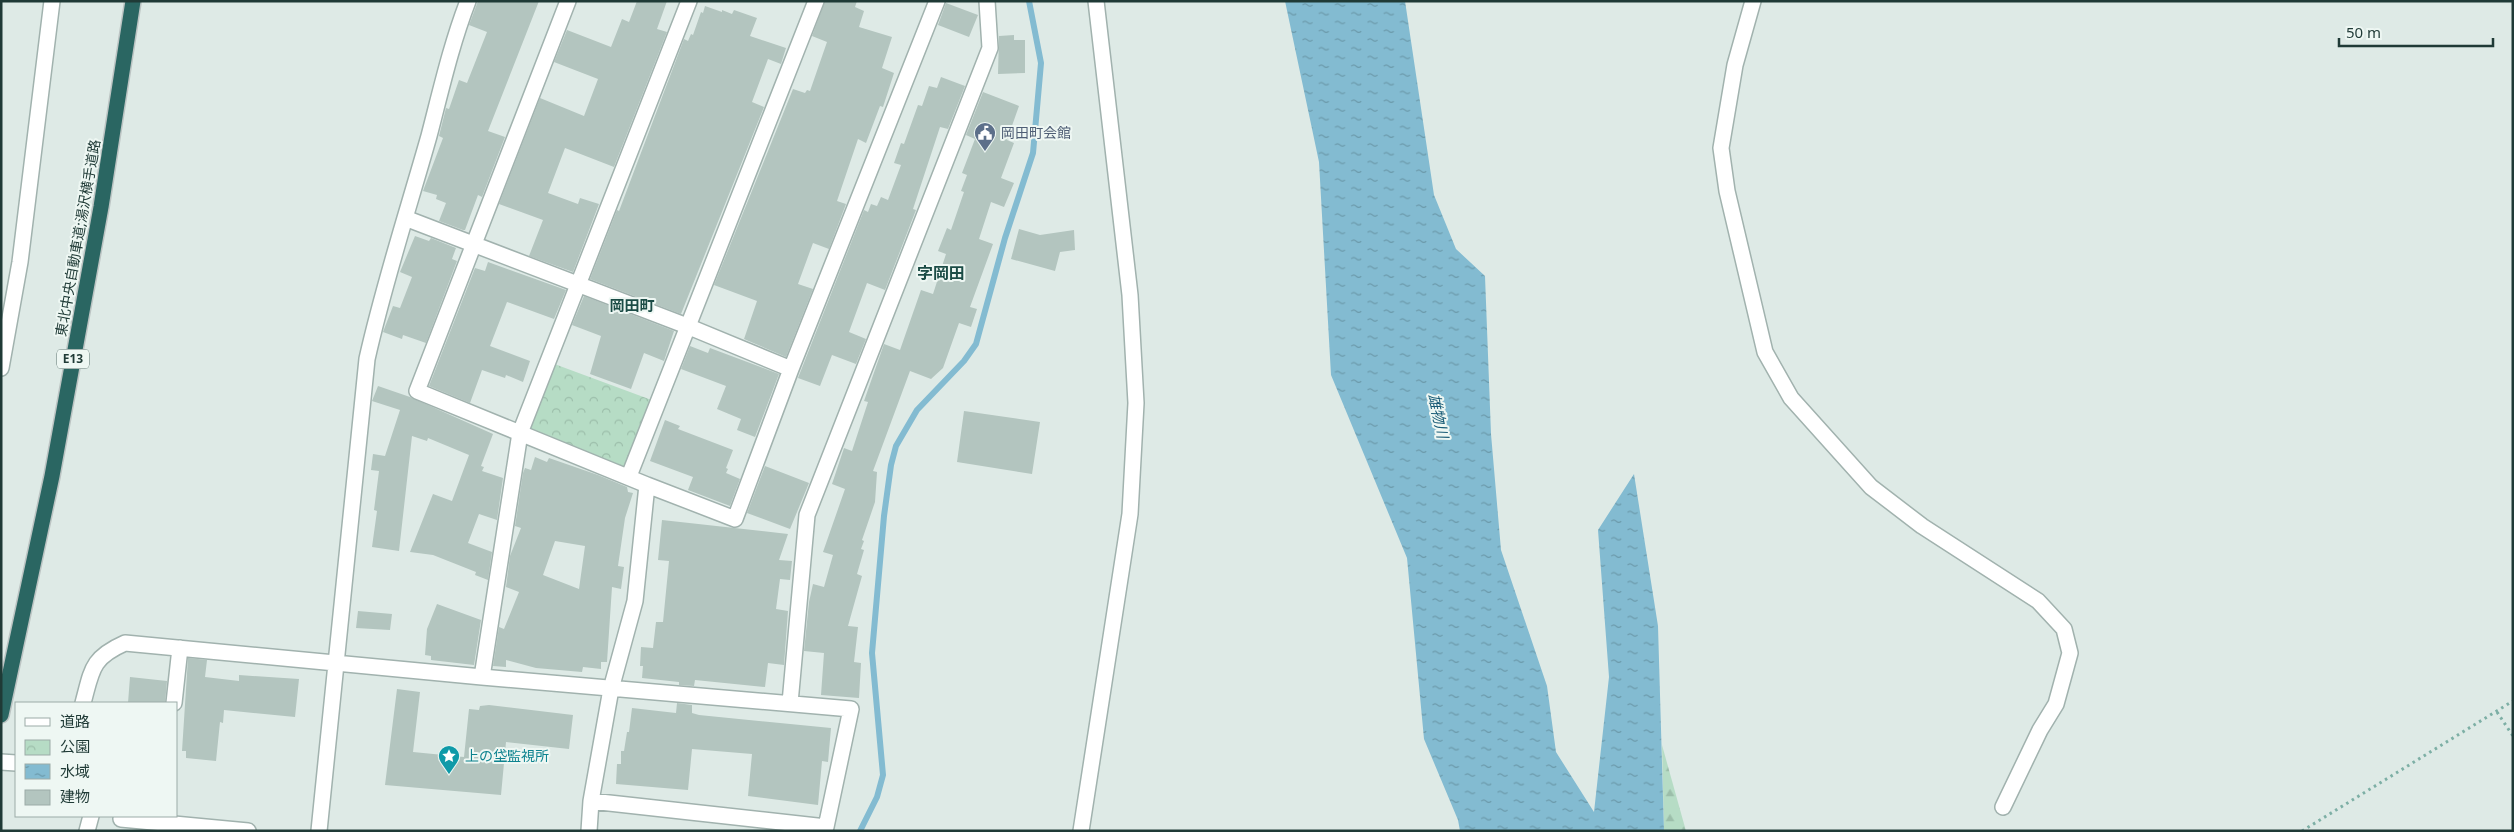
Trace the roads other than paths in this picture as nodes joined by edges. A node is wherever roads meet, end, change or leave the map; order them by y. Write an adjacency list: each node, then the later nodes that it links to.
1 (52, 1): 15 (street)
2 (133, 1): 27 (highway, 東北中央自動車道;湯沢横手道路 / E13)
3 (468, 1): 11 (street)
4 (568, 1): 12 (street)
5 (690, 1): 13 (street)
6 (816, 1): 14 (street)
7 (937, 1): 16 (street)
8 (987, 1): 26 (street)
9 (1096, 1): 38 (street)
10 (1753, 1): 31 (street)
11 (405, 218): 12 (street); 21 (street)
12 (473, 244): 13 (street); 17 (street)
13 (578, 285): 14 (street); 17 (street)
14 (687, 326): 16 (street); 18 (street)
15 (1, 368)
16 (791, 369): 19 (street)
17 (520, 433): 18 (street); 22 (street)
18 (629, 476): 19 (street)
19 (648, 485): 23 (street)
20 (180, 648): 21 (street); 24 (street); 25 (street)
21 (335, 663): 22 (street); 36 (street)
22 (482, 678): 23 (street)
23 (611, 689): 26 (street); 30 (street)
24 (83, 702)
25 (174, 702)
26 (790, 703): 30 (street)
27 (1, 715)
28 (1, 762): 29 (street)
29 (15, 763)
30 (591, 801): 37 (street)
31 (2003, 807)
32 (91, 817): 34 (street)
33 (122, 819): 35 (street)
34 (87, 831)
35 (248, 831)
36 (319, 831)
37 (589, 831)
38 (1081, 831)

